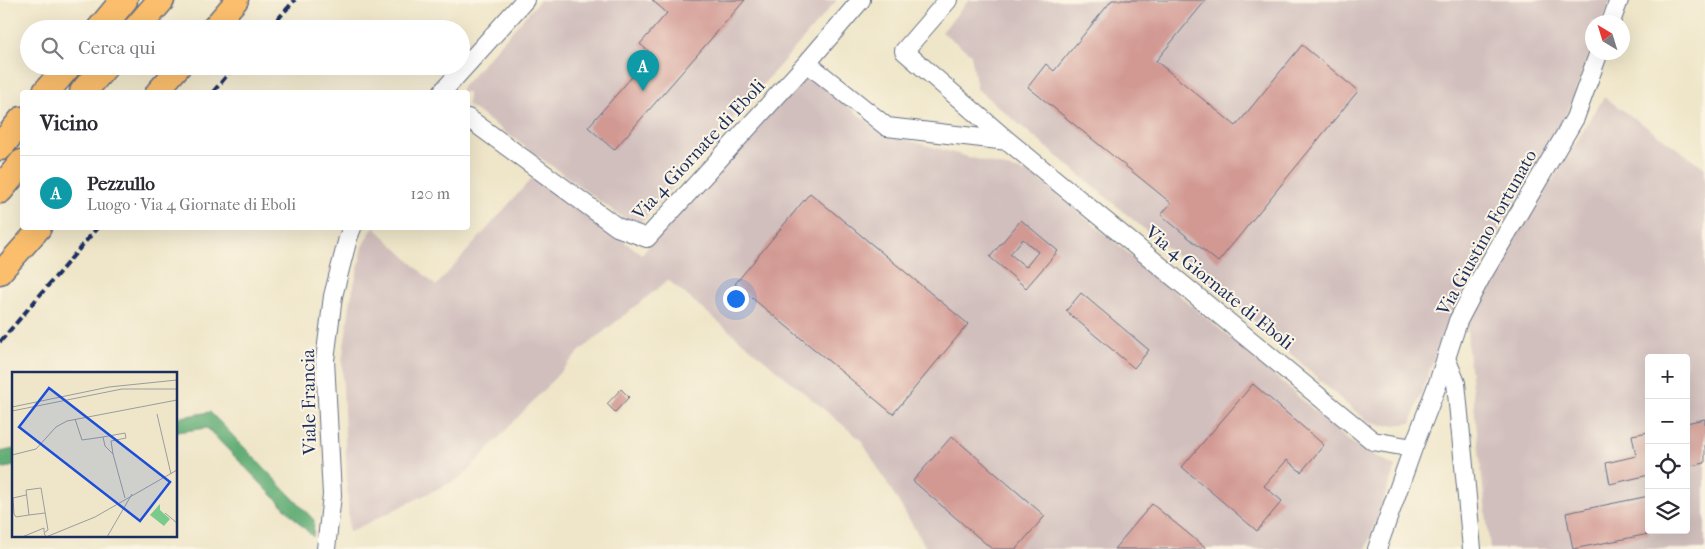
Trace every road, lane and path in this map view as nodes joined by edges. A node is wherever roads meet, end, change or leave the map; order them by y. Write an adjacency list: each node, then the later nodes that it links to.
1 (124, 0): 9 (highway)
2 (161, 0): 10 (highway)
3 (237, 0): 11 (main road)
4 (525, 0): 13 (street)
5 (861, 0): 14 (street, Via 4 Giornate di Eboli)
6 (948, 0): 25 (street, Via 4 Giornate di Eboli)
7 (1619, 0): 8 (street)
8 (1614, 15)
9 (107, 20)
10 (144, 20)
11 (220, 20)
12 (1597, 60): 32 (street, Via Giustino Fortunato)
13 (470, 61)
14 (807, 63): 23 (street, Via 4 Giornate di Eboli); 25 (street)
15 (60, 75): 19 (highway)
16 (97, 75): 20 (highway)
17 (172, 75): 21 (main road)
18 (457, 75): 22 (street)
19 (48, 90)
20 (84, 90)
21 (159, 90)
22 (444, 90)
23 (470, 119)
24 (20, 122): 26 (highway)
25 (1008, 142): 33 (street, Via 4 Giornate di Eboli)
26 (0, 147)
27 (20, 166): 28 (highway)
28 (0, 190)
29 (38, 230): 31 (main road)
30 (351, 230): 34 (street, Viale Francia)
31 (0, 274)
32 (1446, 358): 33 (street, Via Giustino Fortunato); 36 (street)
33 (1412, 448): 35 (street, Via Giustino Fortunato)
34 (326, 549)
35 (1376, 549)
36 (1472, 549)

